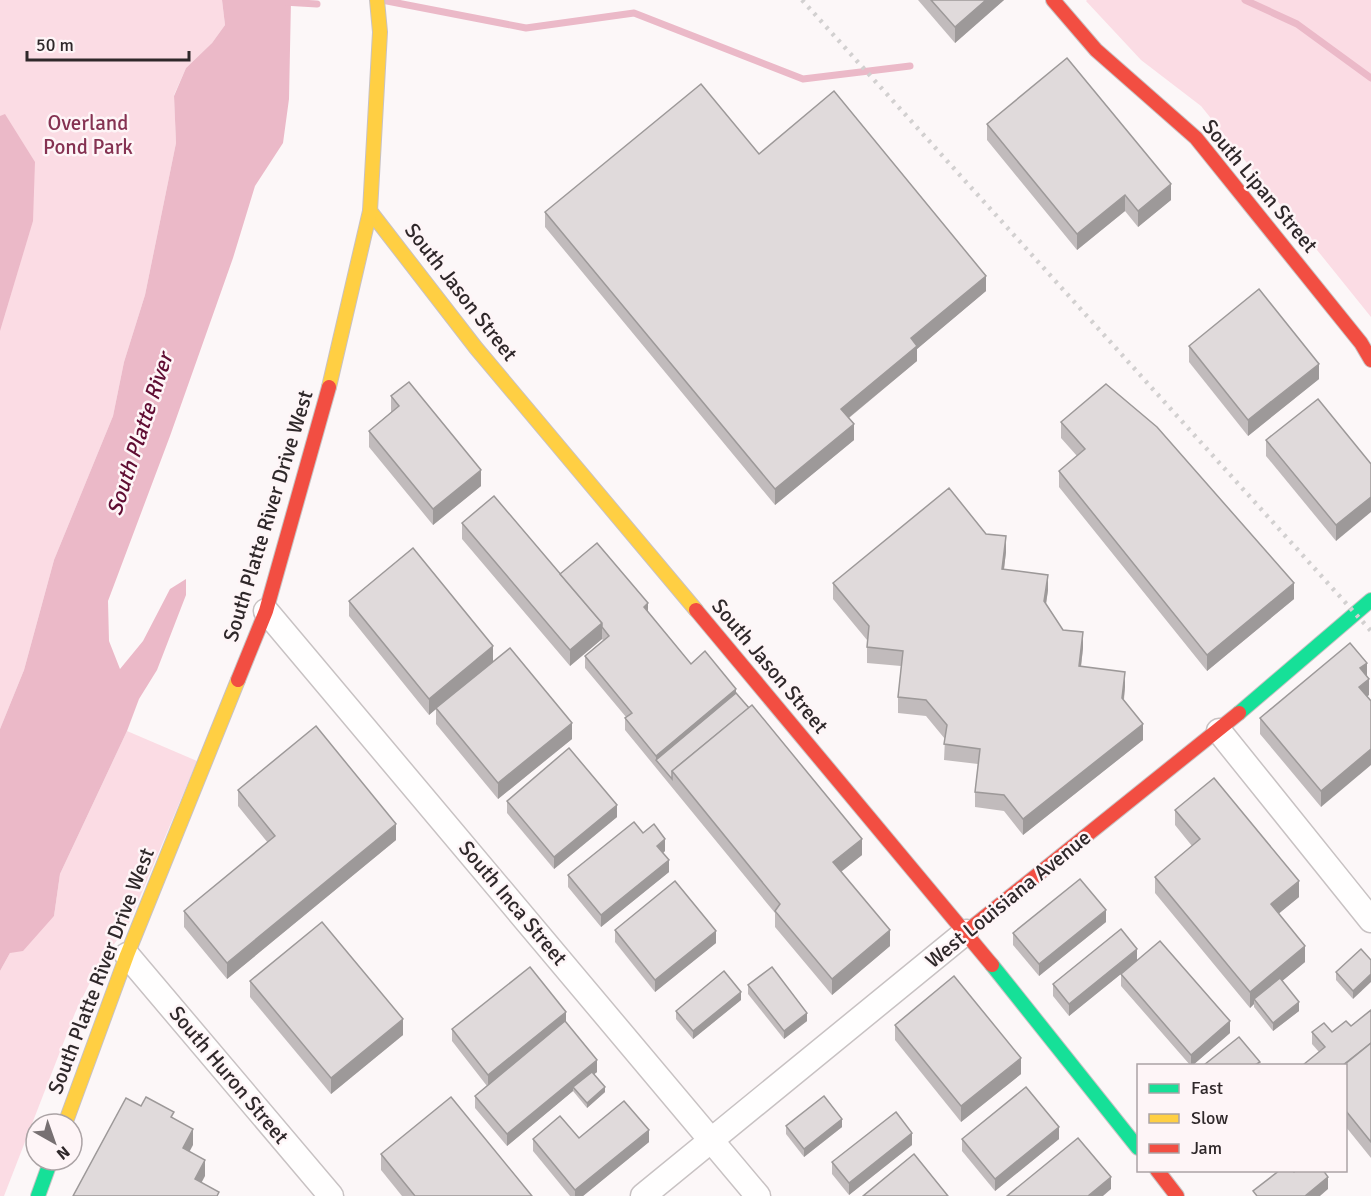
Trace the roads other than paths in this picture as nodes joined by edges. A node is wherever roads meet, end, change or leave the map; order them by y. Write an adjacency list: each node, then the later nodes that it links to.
1 (377, 0): 3 (street, South Platte River Drive West)
2 (1053, 0): 4 (street, South Lipan Street)
3 (370, 211): 6 (street, South Platte River Drive West); 9 (street, South Jason Street)
4 (1371, 360)
5 (1371, 600): 7 (street, West Louisiana Avenue)
6 (266, 611): 10 (street, South Platte River Drive West); 12 (street, South Inca Street)
7 (1219, 731): 8 (street); 9 (street, West Louisiana Avenue)
8 (1371, 920)
9 (966, 932): 12 (street, West Louisiana Avenue); 13 (street, South Jason Street)
10 (127, 955): 11 (street, South Platte River Drive West); 17 (street, South Huron Street)
11 (69, 1112)
12 (712, 1139): 18 (street, West Louisiana Avenue); 19 (street, South Inca Street)
13 (1137, 1147)
14 (47, 1172): 16 (street)
15 (1159, 1172): 20 (street)
16 (38, 1196)
17 (331, 1196)
18 (643, 1196)
19 (758, 1196)
20 (1177, 1196)

